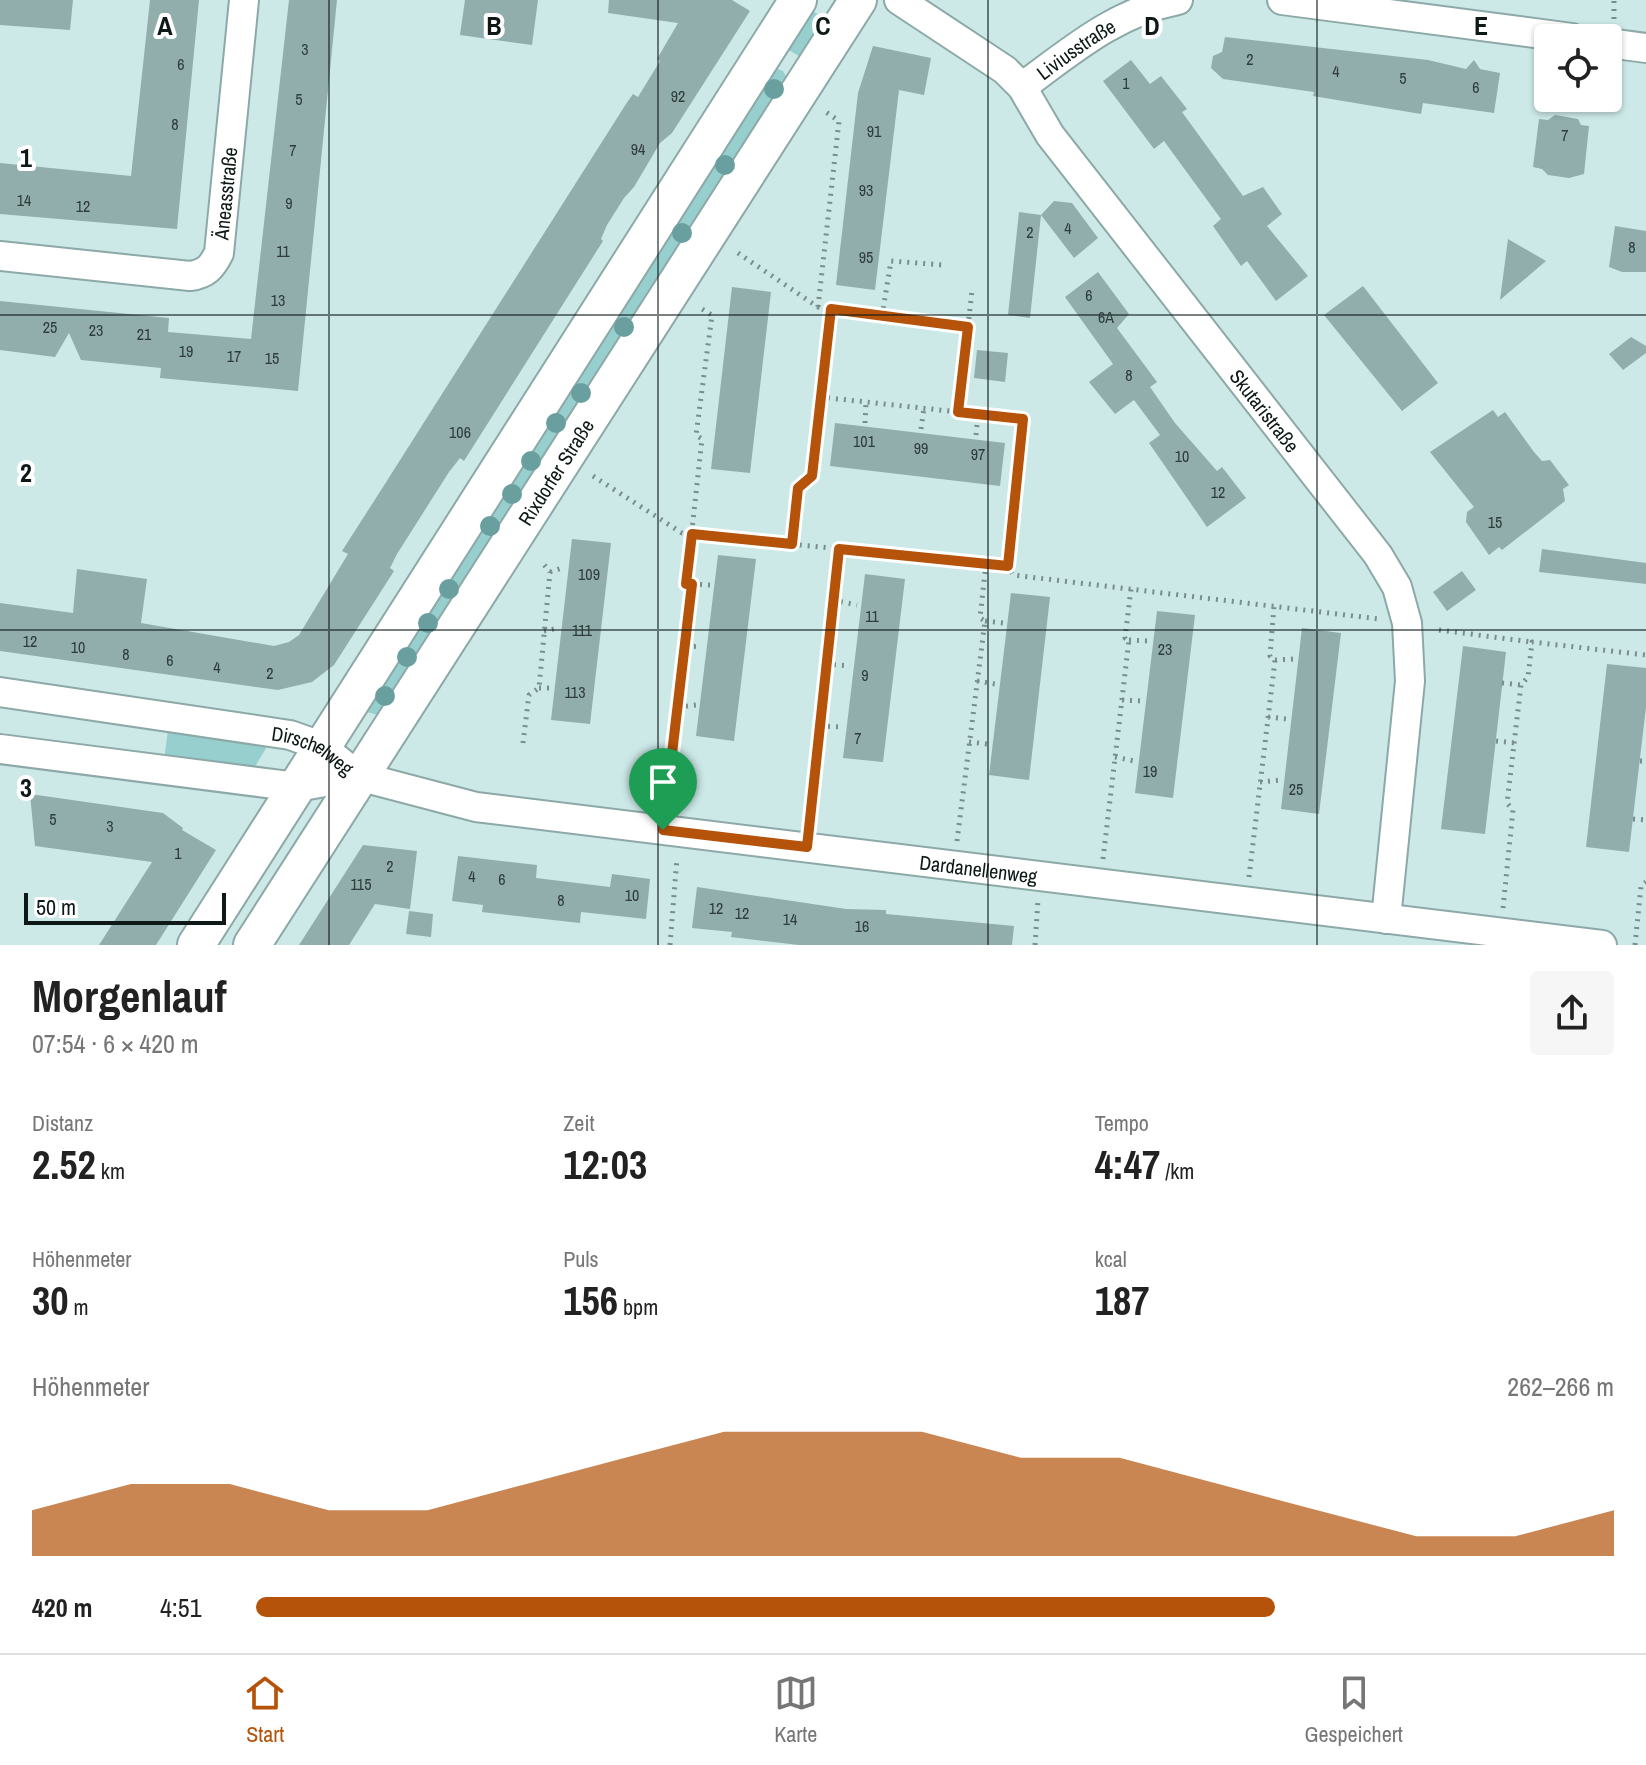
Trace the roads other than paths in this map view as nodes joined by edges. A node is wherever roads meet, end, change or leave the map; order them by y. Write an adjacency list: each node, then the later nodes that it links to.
1 (244, 0): 13 (street, Äneasstraße)
2 (798, 0): 10 (street)
3 (858, 0): 11 (street, Rixdorfer Straße)
4 (899, 0): 12 (street, Skutaristraße)
5 (1178, 0): 12 (street, Liviusstraße)
6 (1282, 0): 7 (street)
7 (1534, 33)
8 (1622, 38): 9 (street)
9 (1646, 48)
10 (766, 51): 11 (street); 15 (street)
11 (807, 78): 17 (street, Rixdorfer Straße)
12 (1022, 87): 19 (street, Skutaristraße)
13 (0, 256)
14 (0, 692): 15 (street, Dirschelweg)
15 (321, 746): 17 (street, Dirschelweg); 18 (street)
16 (0, 749): 18 (street, Dirschelweg)
17 (358, 776): 18 (street, Dirschelweg); 19 (street, Dardanellenweg); 21 (street, Rixdorfer Straße)
18 (297, 787): 20 (street)
19 (1386, 919): 22 (street, Dardanellenweg)
20 (196, 945)
21 (252, 945)
22 (1602, 945)

